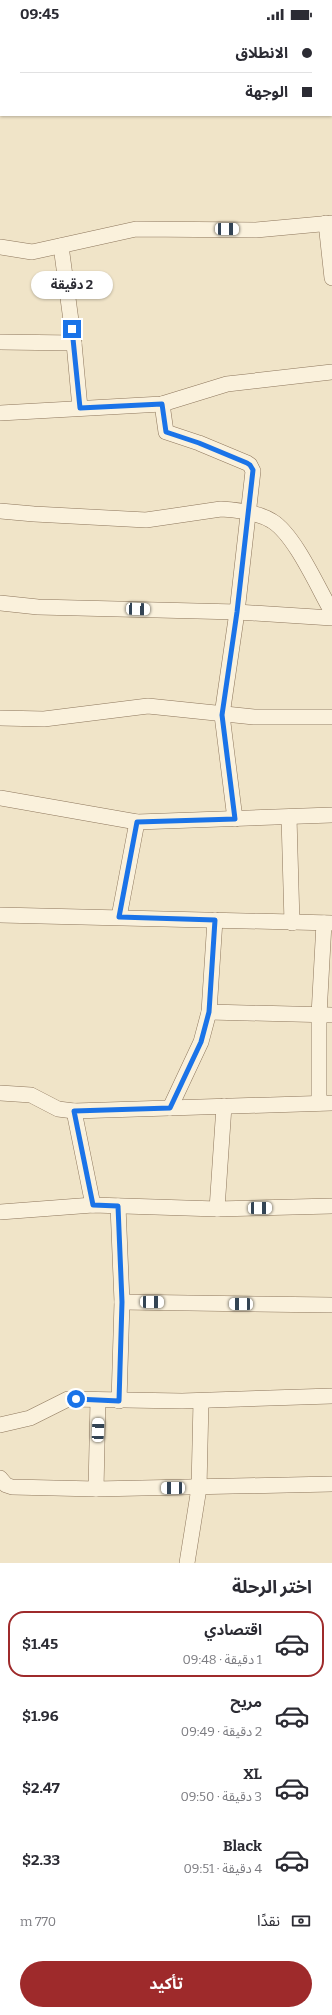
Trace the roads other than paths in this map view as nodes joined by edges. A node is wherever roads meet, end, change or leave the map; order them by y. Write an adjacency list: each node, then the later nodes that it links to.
1 (329, 223): 2 (street); 4 (street)
2 (61, 246): 3 (street); 6 (street)
3 (0, 247)
4 (332, 278)
5 (0, 342): 6 (street)
6 (74, 343): 9 (street)
7 (332, 372): 8 (street)
8 (162, 404): 9 (street); 12 (street)
9 (80, 408): 10 (street)
10 (0, 412)
11 (0, 511): 12 (street)
12 (248, 513): 14 (street); 15 (street)
13 (0, 604): 14 (street)
14 (237, 612): 16 (street); 17 (street)
15 (332, 612)
16 (332, 618)
17 (222, 715): 18 (street); 19 (street); 23 (street)
18 (332, 717)
19 (0, 718)
20 (0, 798): 24 (street)
21 (332, 815): 22 (street)
22 (289, 817): 23 (street); 28 (street)
23 (235, 819): 24 (street)
24 (137, 822): 26 (street)
25 (0, 914): 26 (street)
26 (119, 917): 27 (street)
27 (215, 920): 28 (street); 30 (street)
28 (292, 922): 29 (street)
29 (328, 923): 31 (street)
30 (209, 1012): 31 (street); 35 (street)
31 (326, 1015): 33 (street)
32 (0, 1093): 36 (street)
33 (325, 1103): 34 (street)
34 (224, 1106): 35 (street); 40 (street)
35 (170, 1108): 36 (street)
36 (74, 1111): 37 (street)
37 (93, 1205): 38 (street); 41 (street)
38 (118, 1206): 40 (street); 42 (street)
39 (332, 1206): 40 (street)
40 (217, 1209)
41 (0, 1212)
42 (122, 1302): 43 (street); 46 (street)
43 (332, 1305)
44 (332, 1396): 47 (street)
45 (98, 1400): 46 (street); 48 (street); 52 (street)
46 (119, 1401): 47 (street)
47 (201, 1401): 51 (street)
48 (0, 1425)
49 (0, 1478): 52 (street)
50 (332, 1484): 51 (street)
51 (199, 1488): 52 (street); 53 (street)
52 (96, 1489)
53 (188, 1563)

